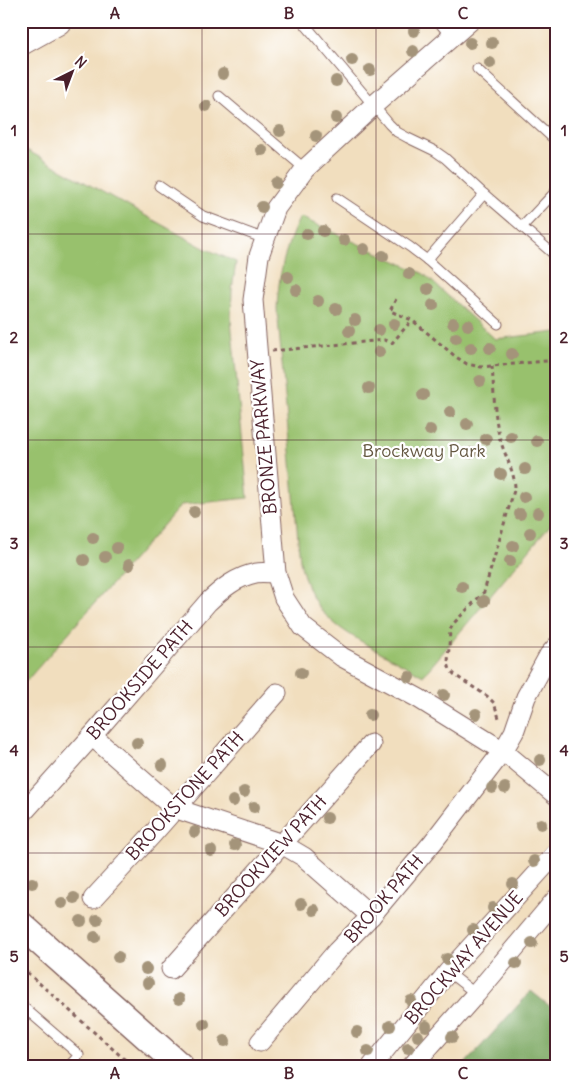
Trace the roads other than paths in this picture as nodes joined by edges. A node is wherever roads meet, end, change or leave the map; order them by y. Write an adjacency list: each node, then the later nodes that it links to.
1 (57, 21): 6 (main road)
2 (438, 21): 5 (lane)
3 (470, 21): 5 (street, BRONZE PARKWAY)
4 (303, 22): 9 (lane)
5 (451, 37): 9 (street, BRONZE PARKWAY)
6 (21, 41)
7 (477, 69): 10 (lane)
8 (219, 96): 11 (lane)
9 (374, 106): 11 (street, BRONZE PARKWAY); 14 (lane)
10 (557, 142)
11 (305, 168): 17 (street, BRONZE PARKWAY)
12 (159, 186): 17 (lane)
13 (557, 190): 16 (lane)
14 (484, 194): 16 (lane); 19 (lane)
15 (337, 198): 19 (lane)
16 (522, 227): 18 (lane)
17 (265, 239): 21 (street, BRONZE PARKWAY)
18 (557, 257)
19 (427, 260): 20 (lane)
20 (498, 324)
21 (276, 573): 24 (street, BROOKSIDE PATH); 26 (street, BRONZE PARKWAY)
22 (554, 654): 26 (street, BROOK PATH)
23 (277, 693): 28 (street, BROOKSTONE PATH)
24 (92, 736): 28 (street); 29 (street, BROOKSIDE PATH)
25 (371, 744): 30 (street, BROOKVIEW PATH)
26 (502, 751): 27 (street, BRONZE PARKWAY); 34 (street, BROOK PATH)
27 (557, 796)
28 (174, 808): 30 (street); 33 (street, BROOKSTONE PATH)
29 (21, 815)
30 (282, 844): 34 (street); 36 (street, BROOKVIEW PATH)
31 (557, 852): 37 (street, BROCKWAY AVENUE)
32 (557, 898): 38 (street, BROCKWAY AVENUE)
33 (92, 899)
34 (371, 916): 40 (street, BROOK PATH)
35 (21, 925): 42 (street)
36 (171, 969)
37 (448, 972): 38 (lane); 43 (street, BROCKWAY AVENUE)
38 (476, 994): 44 (street, BROCKWAY AVENUE)
39 (21, 1005): 41 (lane)
40 (260, 1042)
41 (69, 1066)
42 (180, 1066)
43 (372, 1066)
44 (412, 1066)

